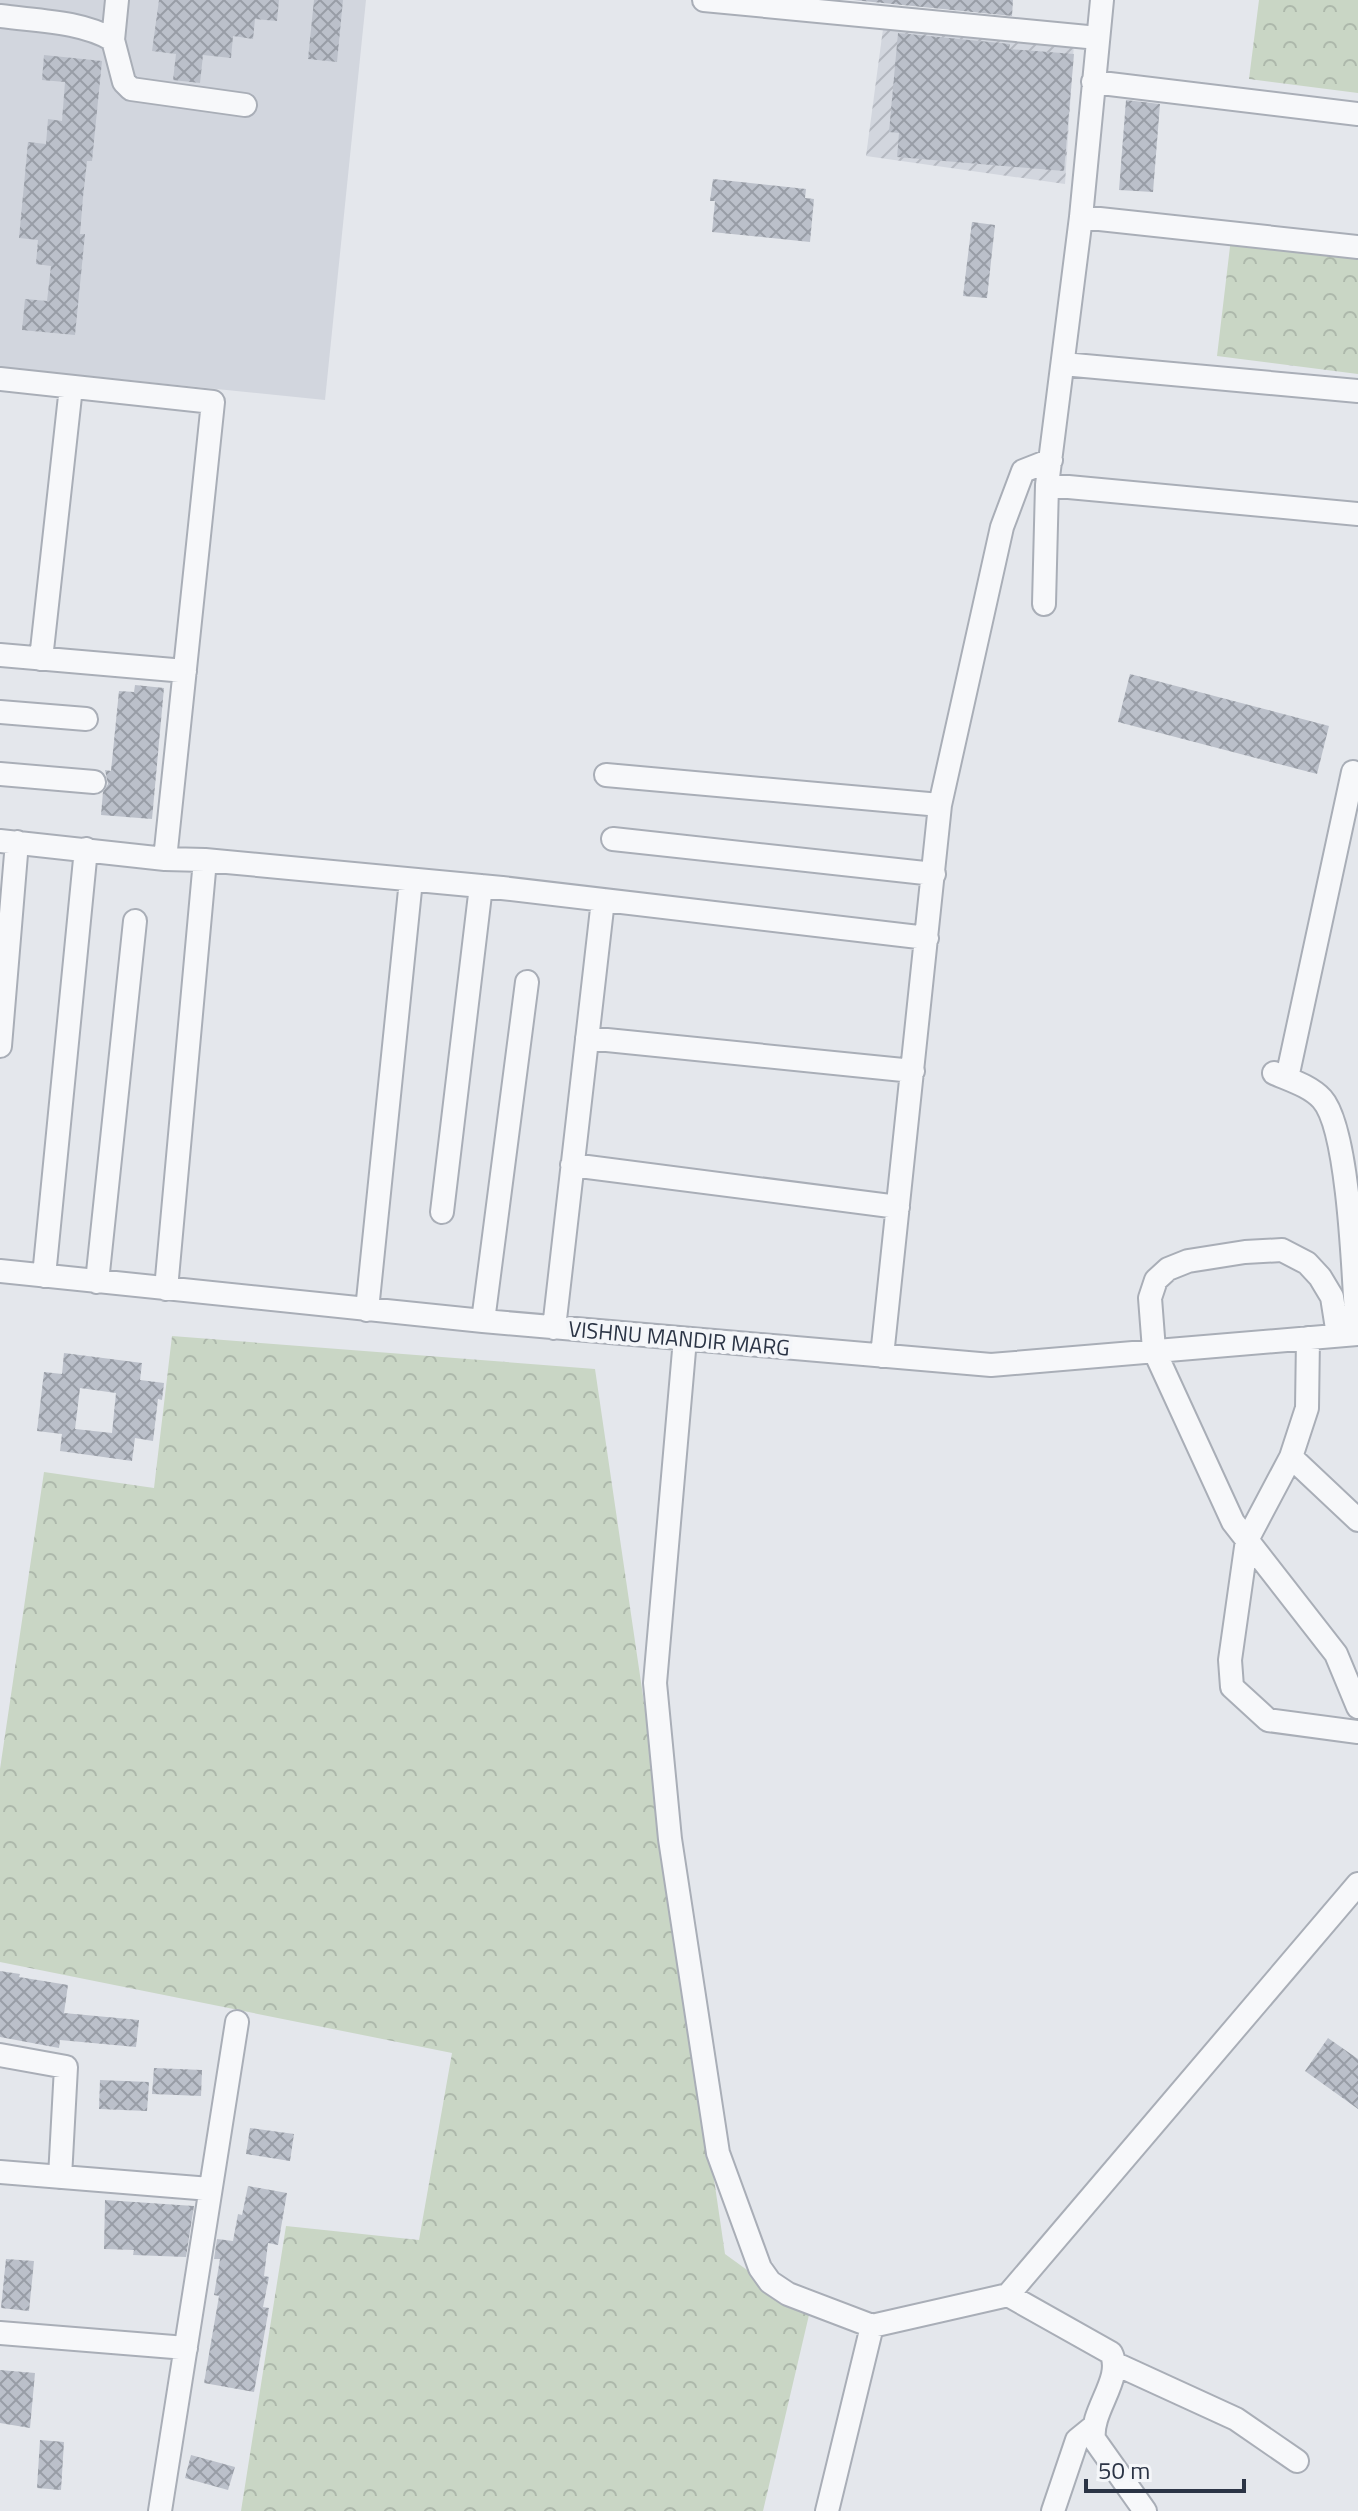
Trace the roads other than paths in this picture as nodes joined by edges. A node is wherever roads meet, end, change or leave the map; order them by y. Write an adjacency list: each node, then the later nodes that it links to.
1 (117, 0): 7 (street)
2 (704, 0): 3 (street)
3 (712, 0): 6 (street)
4 (1102, 0): 6 (street)
5 (0, 16): 7 (street)
6 (1098, 38): 8 (street)
7 (113, 40): 9 (street)
8 (1093, 82): 10 (street); 11 (street)
9 (245, 105)
10 (1358, 114)
11 (1081, 217): 12 (street); 13 (street)
12 (1358, 247)
13 (1063, 364): 16 (street); 17 (street)
14 (0, 379): 15 (street)
15 (71, 387): 22 (street); 23 (street)
16 (1358, 391)
17 (1051, 460): 18 (street); 30 (street)
18 (1047, 485): 19 (street); 20 (street)
19 (1358, 514)
20 (1044, 604)
21 (0, 655): 22 (street)
22 (41, 659): 23 (street)
23 (185, 671): 34 (street)
24 (0, 712): 25 (street)
25 (86, 719)
26 (1353, 772): 56 (street)
27 (0, 774): 29 (street)
28 (606, 775): 30 (street)
29 (94, 782)
30 (940, 805): 36 (street)
31 (613, 839): 36 (street)
32 (9, 842): 33 (street); 44 (street)
33 (86, 849): 34 (street); 50 (street)
34 (165, 859): 35 (street)
35 (205, 860): 37 (street); 52 (street)
36 (934, 874): 41 (street)
37 (411, 880): 38 (street); 53 (street)
38 (481, 886): 39 (street); 48 (street)
39 (603, 900): 41 (street); 43 (street)
40 (135, 921): 51 (street)
41 (927, 938): 45 (street)
42 (527, 982): 54 (street)
43 (587, 1038): 45 (street); 46 (street)
44 (0, 1046)
45 (913, 1071): 47 (street)
46 (572, 1165): 47 (street); 55 (street)
47 (898, 1207): 60 (street)
48 (442, 1212)
49 (0, 1271): 50 (street, VISHNU MANDIR MARG)
50 (44, 1276): 51 (street, VISHNU MANDIR MARG)
51 (97, 1282): 52 (street, VISHNU MANDIR MARG)
52 (166, 1289): 53 (street, VISHNU MANDIR MARG)
53 (367, 1310): 54 (street, VISHNU MANDIR MARG)
54 (483, 1321): 55 (street, VISHNU MANDIR MARG)
55 (554, 1328): 58 (street, VISHNU MANDIR MARG)
56 (1351, 1334): 57 (street, VISHNU MANDIR MARG); 59 (street)
57 (1308, 1338): 59 (street, VISHNU MANDIR MARG); 61 (street)
58 (685, 1339): 60 (street, VISHNU MANDIR MARG); 73 (street)
59 (1154, 1350): 60 (street, VISHNU MANDIR MARG); 63 (street)
60 (882, 1356)
61 (1291, 1457): 62 (street); 63 (street)
62 (1358, 1520)
63 (1247, 1540): 64 (street); 65 (street)
64 (1358, 1707)
65 (1358, 1732)
66 (1358, 1884): 72 (street)
67 (237, 2022): 71 (street)
68 (0, 2055): 70 (street)
69 (0, 2172): 70 (street)
70 (60, 2177): 71 (street)
71 (210, 2189): 75 (street)
72 (1008, 2295): 73 (street); 76 (street)
73 (872, 2326): 80 (street)
74 (0, 2333): 75 (street)
75 (186, 2348): 79 (street)
76 (1116, 2364): 77 (street); 78 (street)
77 (1093, 2427): 81 (street); 82 (street)
78 (1297, 2461)
79 (160, 2511)
80 (827, 2511)
81 (1053, 2511)
82 (1145, 2511)

